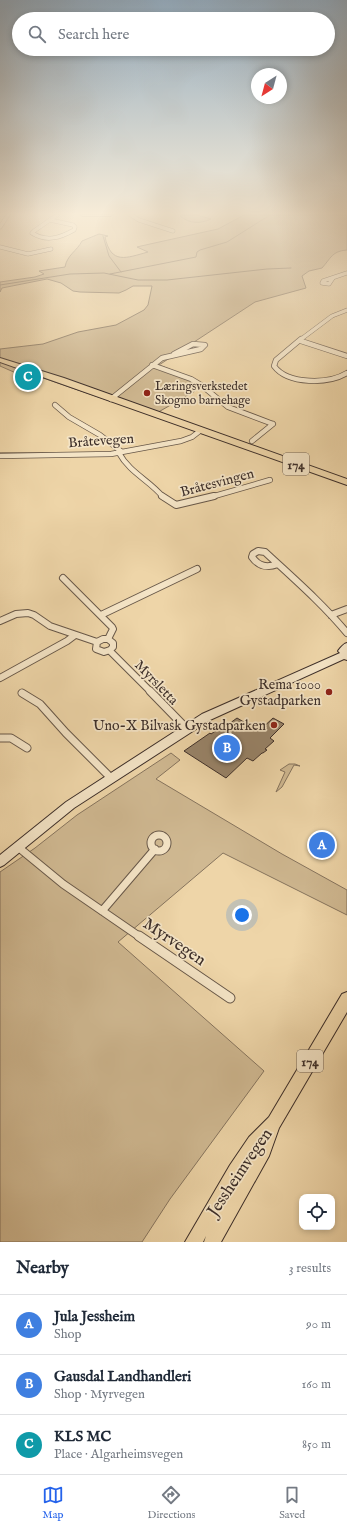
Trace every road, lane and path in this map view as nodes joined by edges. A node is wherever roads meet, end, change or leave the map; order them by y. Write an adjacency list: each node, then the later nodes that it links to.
1 (347, 273): 2 (street)
2 (332, 278)
3 (347, 310): 4 (street)
4 (301, 341): 6 (street); 9 (street)
5 (174, 354): 5 (street); 8 (street)
6 (347, 356)
7 (0, 360): 10 (main road, 174)
8 (152, 365): 10 (street); 13 (street)
9 (347, 373)
10 (112, 398): 12 (main road, 174)
11 (55, 405): 14 (street)
12 (201, 430): 14 (street, Bråtevegen); 17 (main road, 174)
13 (252, 441)
14 (120, 452): 15 (street, Bråtevegen); 16 (street, Bråtesvingen)
15 (0, 456)
16 (270, 480)
17 (347, 482)
18 (278, 564): 23 (street)
19 (198, 569): 22 (street)
20 (63, 578): 22 (street)
21 (347, 609): 23 (street)
22 (101, 615): 27 (street)
23 (331, 615): 25 (street)
24 (0, 621): 26 (street)
25 (347, 633)
26 (74, 635): 28 (street); 31 (street)
27 (108, 639): 28 (street); 29 (street)
28 (97, 642): 29 (street)
29 (110, 651): 33 (street, Myrsletta)
30 (346, 653): 33 (street)
31 (0, 678)
32 (22, 693): 36 (street)
33 (187, 729): 36 (street)
34 (0, 738): 35 (street)
35 (27, 748)
36 (111, 778): 37 (street)
37 (18, 847): 39 (street); 40 (street, Myrvegen)
38 (155, 849): 40 (street)
39 (0, 862)
40 (102, 911): 41 (street, Myrvegen)
41 (230, 998)
42 (347, 999): 43 (main road, Jessheimvegen / 174)
43 (274, 1122): 44 (main road, Jessheimvegen / 174); 45 (main road, Jessheimvegen / 174)
44 (193, 1242)
45 (212, 1242)

